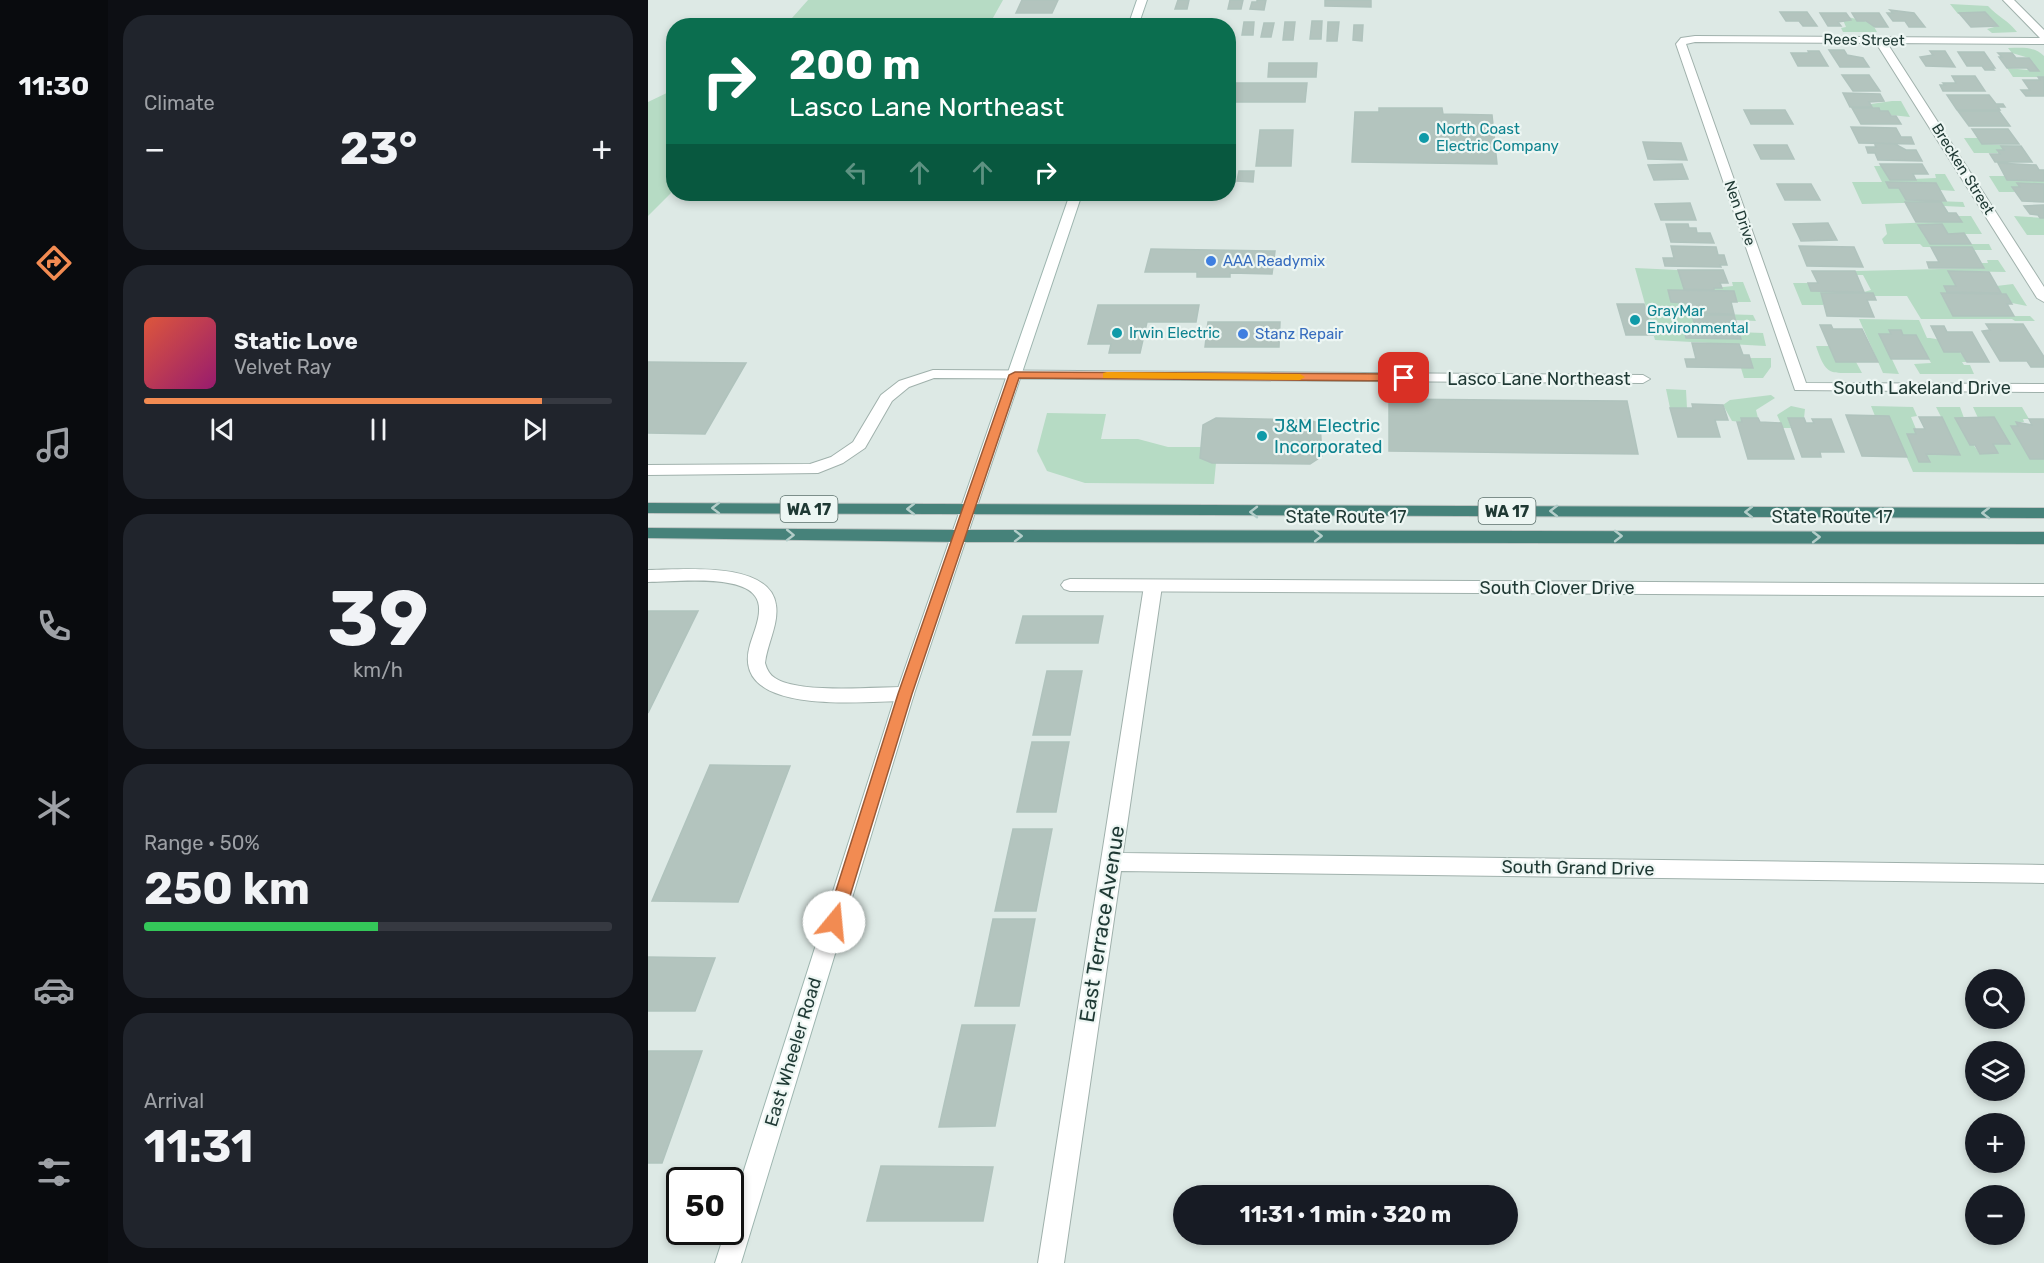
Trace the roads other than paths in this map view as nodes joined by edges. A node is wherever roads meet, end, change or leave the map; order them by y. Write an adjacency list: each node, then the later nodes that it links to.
1 (1142, 0): 3 (street)
2 (2008, 0): 4 (street)
3 (1136, 18)
4 (2044, 36)
5 (1685, 40): 6 (street, Rees Street); 12 (street, Nen Drive)
6 (1880, 41): 7 (street, Rees Street); 9 (street, Brecken Street)
7 (2044, 41)
8 (1074, 201): 10 (street, East Wheeler Road)
9 (2044, 298)
10 (1015, 375): 11 (street, Lasco Lane Northeast); 14 (street, Lasco Lane Northeast); 16 (street, East Wheeler Road)
11 (1642, 379)
12 (1800, 387): 13 (street, South Lakeland Drive)
13 (2044, 388)
14 (648, 470)
15 (648, 508): 16 (highway, State Route 17 / WA 17, one-way to 15)
16 (969, 509): 17 (highway, State Route 17 / WA 17, one-way to 16); 19 (street, East Wheeler Road)
17 (2044, 513)
18 (648, 533): 19 (highway, State Route 17 / WA 17, one-way to 19)
19 (959, 536): 20 (highway, State Route 17 / WA 17, one-way to 20); 25 (street, East Wheeler Road)
20 (2044, 538)
21 (648, 576): 25 (street)
22 (1070, 585): 23 (street, South Clover Drive)
23 (1153, 586): 24 (street, South Clover Drive); 26 (street, East Terrace Avenue)
24 (2044, 590)
25 (905, 694): 28 (street, East Wheeler Road)
26 (1112, 862): 27 (street, South Grand Drive); 29 (street, East Terrace Avenue)
27 (2044, 874)
28 (728, 1263)
29 (1051, 1263)

